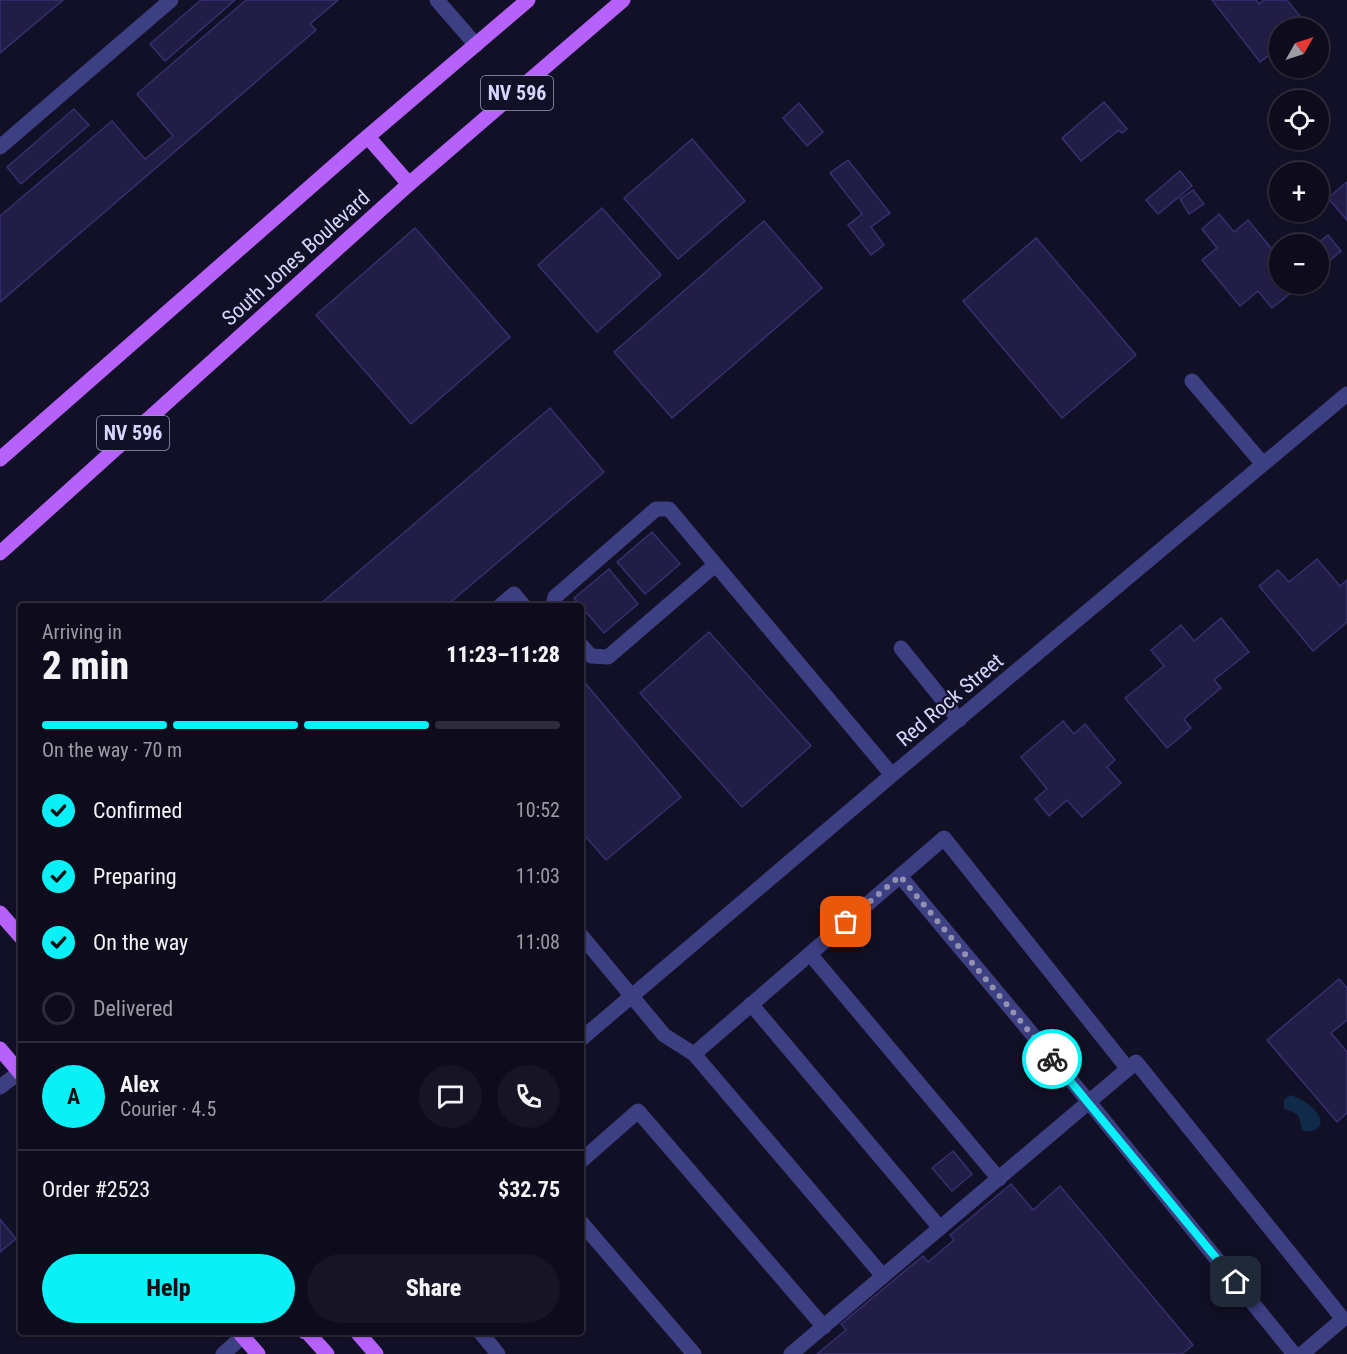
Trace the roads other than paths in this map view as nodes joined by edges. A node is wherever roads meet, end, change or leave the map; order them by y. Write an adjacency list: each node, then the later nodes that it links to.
1 (171, 0): 7 (street)
2 (437, 0): 5 (street)
3 (528, 0): 5 (main road, South Jones Boulevard / NV 596)
4 (623, 0): 8 (main road, South Jones Boulevard / NV 596)
5 (476, 45): 6 (main road, South Jones Boulevard / NV 596)
6 (368, 137): 8 (main road); 11 (main road, South Jones Boulevard / NV 596)
7 (0, 147)
8 (409, 184): 13 (main road, South Jones Boulevard / NV 596)
9 (1192, 381): 12 (street)
10 (1347, 394): 12 (street, Red Rock Street)
11 (0, 459)
12 (1263, 464): 20 (street, Red Rock Street)
13 (0, 553)
14 (715, 565): 17 (street); 18 (street); 21 (street)
15 (504, 603): 16 (street)
16 (522, 603)
17 (554, 603)
18 (584, 648)
19 (901, 648): 20 (street)
20 (959, 720): 21 (street, Red Rock Street)
21 (892, 775): 27 (street, Red Rock Street)
22 (900, 876): 26 (street); 32 (street); 36 (street)
23 (0, 912): 24 (main road)
24 (18, 933)
25 (584, 939): 27 (street)
26 (810, 954): 28 (street); 38 (street)
27 (633, 996): 29 (street, Red Rock Street); 31 (street)
28 (751, 1004): 31 (street); 40 (street)
29 (584, 1033)
30 (0, 1049): 33 (main road)
31 (694, 1054): 41 (street)
32 (1128, 1070): 36 (street); 56 (street)
33 (18, 1071)
34 (18, 1074): 35 (street)
35 (0, 1087)
36 (1089, 1102): 38 (street); 55 (street)
37 (584, 1158): 42 (street)
38 (999, 1179): 40 (street)
39 (584, 1226): 53 (street)
40 (940, 1228): 41 (street)
41 (883, 1276): 42 (street)
42 (824, 1327): 54 (street)
43 (244, 1335): 48 (street)
44 (247, 1335): 49 (main road)
45 (310, 1335): 50 (main road)
46 (360, 1335): 51 (main road)
47 (482, 1335): 52 (street)
48 (223, 1354)
49 (258, 1354)
50 (327, 1354)
51 (376, 1354)
52 (498, 1354)
53 (694, 1354)
54 (791, 1354)
55 (1294, 1354)
56 (1302, 1354)

